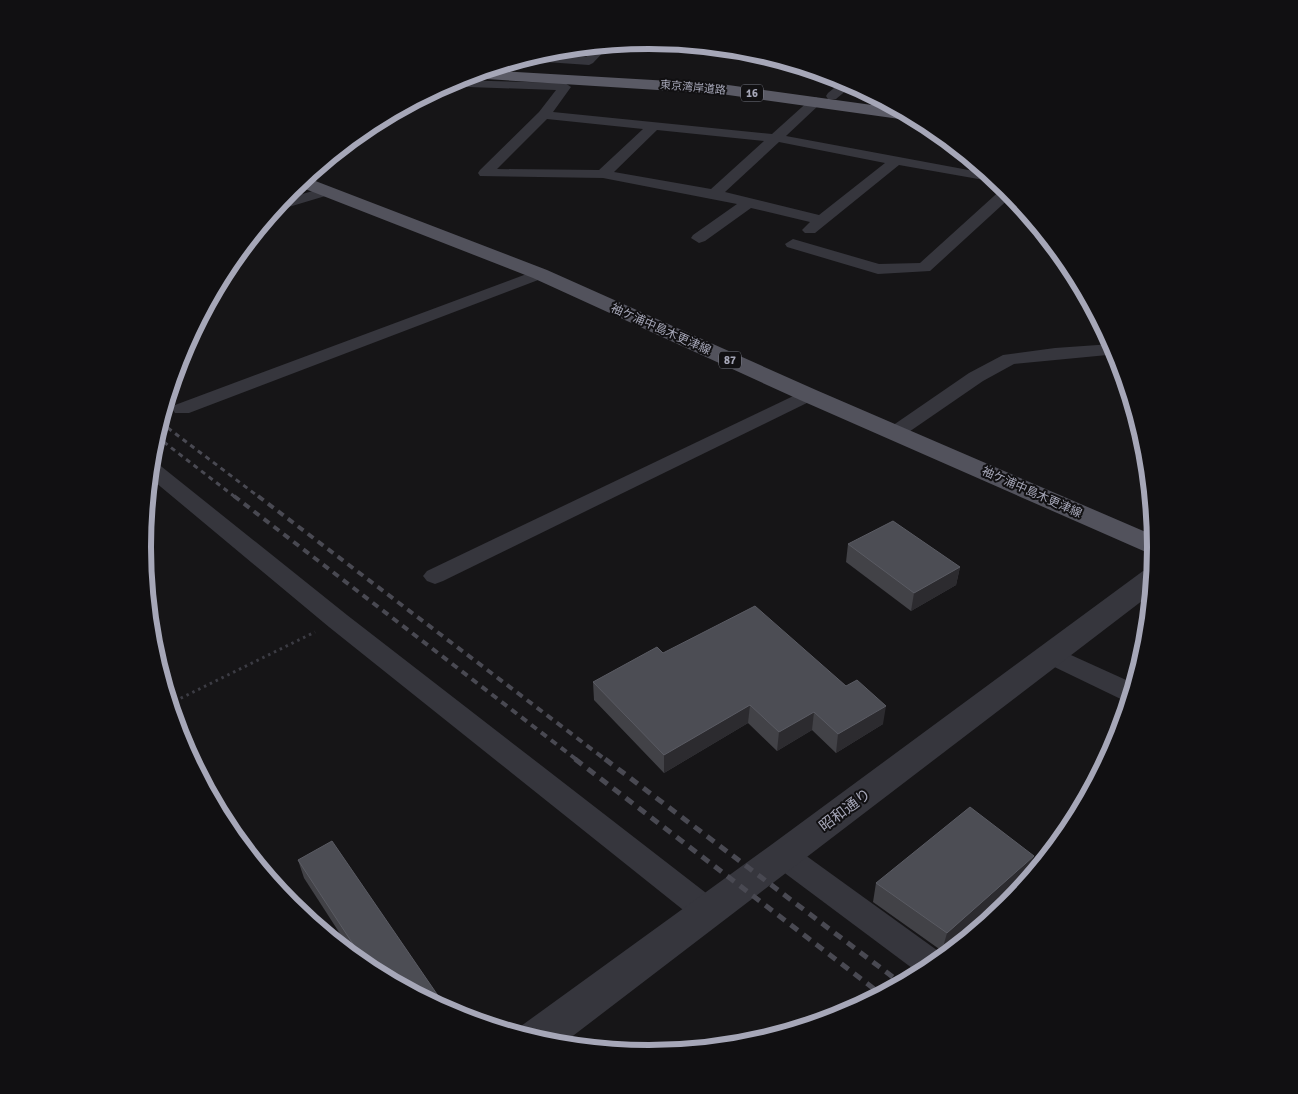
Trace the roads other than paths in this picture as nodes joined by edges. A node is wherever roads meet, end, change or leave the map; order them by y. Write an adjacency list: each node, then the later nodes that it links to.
1 (598, 52): 2 (street)
2 (547, 59)
3 (522, 65): 6 (highway, 16)
4 (511, 69): 6 (highway, 東京湾岸道路 / 16)
5 (492, 74): 6 (highway, 東京湾岸道路 / 16)
6 (588, 75): 7 (highway, 16); 10 (highway, 東京湾岸道路 / 16); 11 (highway, 東京湾岸道路 / 16)
7 (477, 80)
8 (464, 84): 14 (street)
9 (842, 88): 10 (street)
10 (832, 96): 12 (highway, 東京湾岸道路 / 16)
11 (816, 102): 13 (highway, 東京湾岸道路 / 16); 16 (street)
12 (874, 103)
13 (892, 113)
14 (544, 115): 15 (street); 18 (street)
15 (654, 126): 16 (street); 18 (street)
16 (777, 138): 17 (street); 22 (street)
17 (897, 160): 19 (street); 26 (street)
18 (603, 174): 22 (street)
19 (983, 177)
20 (308, 184): 21 (main road, 袖ケ浦中島木更津線 / 87)
21 (326, 191): 24 (street); 28 (main road, 袖ケ浦中島木更津線 / 87)
22 (714, 194): 25 (street)
23 (1002, 196): 26 (street)
24 (290, 202)
25 (748, 203): 26 (street); 27 (street)
26 (821, 220)
27 (699, 238)
28 (540, 274): 30 (main road, 袖ケ浦中島木更津線 / 87); 31 (street)
29 (1106, 350): 32 (street)
30 (808, 395): 32 (main road, 袖ケ浦中島木更津線 / 87); 35 (street)
31 (182, 408)
32 (896, 432): 34 (main road, 袖ケ浦中島木更津線 / 87)
33 (157, 472): 40 (street)
34 (1147, 543)
35 (434, 576)
36 (1146, 584): 37 (street, 昭和通り)
37 (1051, 655): 38 (street); 39 (street, 昭和通り)
38 (1126, 691)
39 (784, 856): 40 (street, 昭和通り); 41 (street)
40 (708, 912): 42 (street, 昭和通り)
41 (927, 961)
42 (543, 1034)

